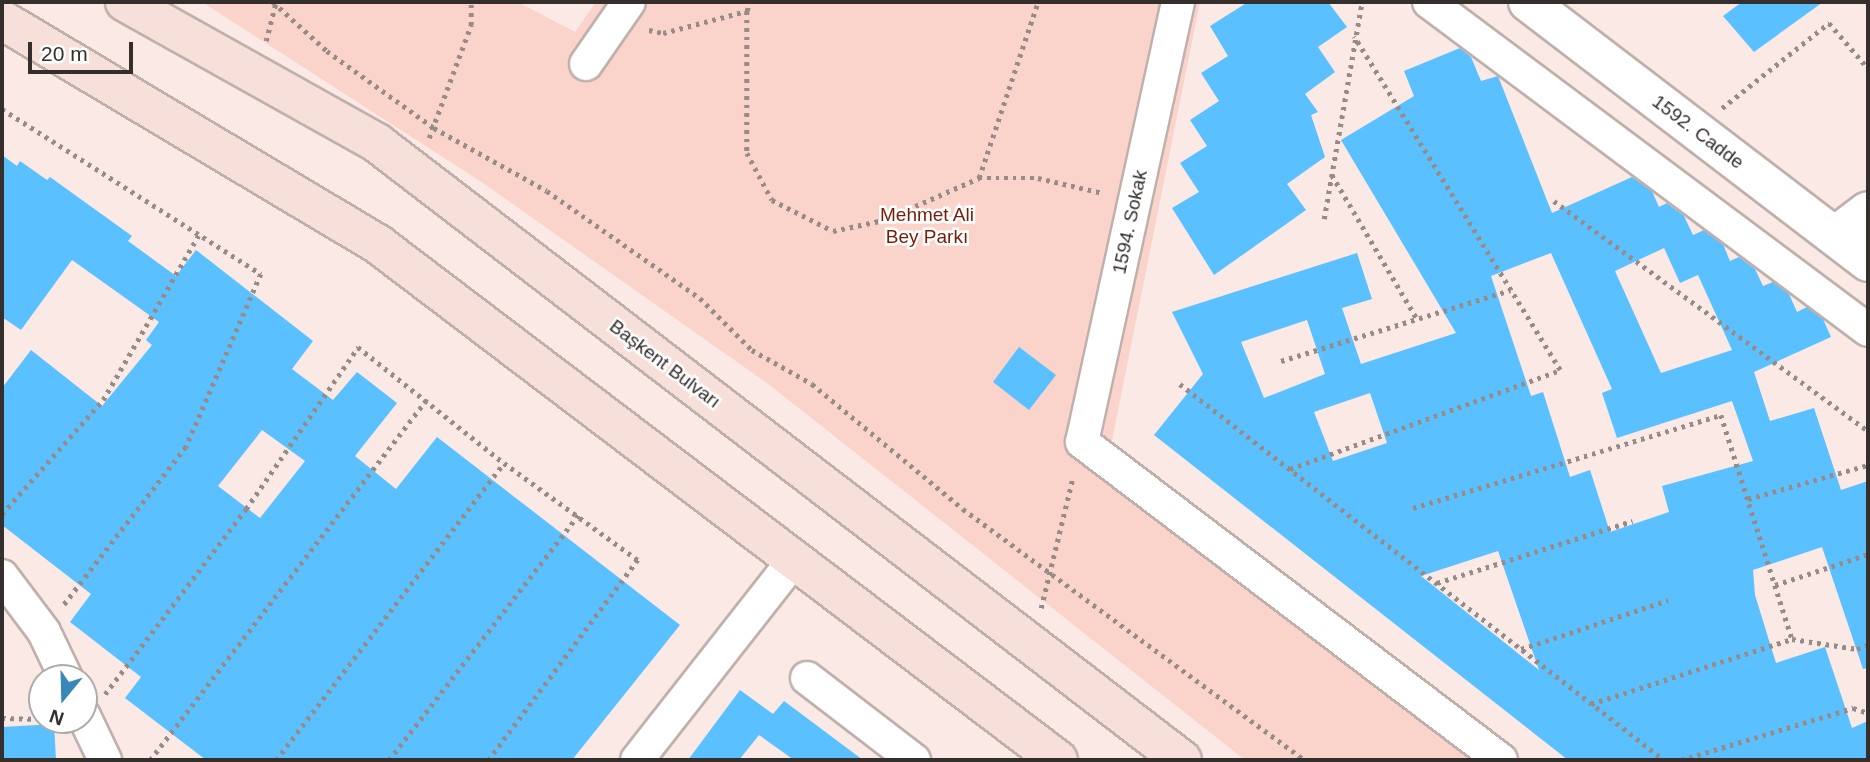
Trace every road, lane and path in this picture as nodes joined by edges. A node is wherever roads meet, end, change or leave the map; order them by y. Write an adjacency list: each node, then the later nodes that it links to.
1 (125, 2): 19 (main road, Başkent Bulvarı)
2 (274, 2): 17 (path)
3 (471, 2): 17 (path)
4 (749, 2): 10 (path)
5 (1038, 2): 21 (path)
6 (1178, 2): 22 (street, 1594. Sokak)
7 (1362, 2): 13 (path)
8 (1429, 2): 31 (street)
9 (1528, 2): 18 (street, 1592. Cadde)
10 (747, 11): 11 (path); 21 (path)
11 (622, 12): 14 (street)
12 (2, 20): 46 (main road)
13 (1354, 37): 20 (path); 29 (path)
14 (586, 64)
15 (1868, 68): 18 (path)
16 (2, 109): 26 (path)
17 (434, 128): 19 (path); 47 (path)
18 (1695, 129): 27 (street, 1592. Cadde)
19 (413, 170): 55 (main road, Başkent Bulvarı)
20 (1332, 173): 25 (path); 30 (path)
21 (979, 178): 22 (path)
22 (1135, 201): 36 (street, 1594. Sokak)
23 (1554, 201): 35 (path)
24 (1868, 211): 27 (street)
25 (1324, 219)
26 (198, 236): 42 (path); 52 (path)
27 (1835, 236): 28 (street, 1592. Cadde)
28 (1868, 262)
29 (1510, 290): 30 (path); 39 (path)
30 (1417, 319): 32 (path)
31 (1868, 330)
32 (1281, 361)
33 (1180, 384): 39 (path)
34 (426, 400): 37 (path); 59 (path); 66 (path)
35 (1868, 432)
36 (1082, 442): 47 (path); 75 (street)
37 (504, 463): 43 (path); 67 (path)
38 (1868, 466): 40 (path)
39 (1290, 469): 49 (path)
40 (1748, 499): 41 (path); 50 (path)
41 (1413, 508)
42 (2, 514)
43 (579, 514): 68 (path); 69 (path)
44 (1632, 521): 49 (path)
45 (1868, 554): 50 (path)
46 (794, 560): 70 (street); 72 (main road)
47 (1049, 569): 55 (path); 74 (path)
48 (2, 576): 52 (street)
49 (1436, 583): 56 (path)
50 (1775, 585): 53 (path)
51 (1668, 600): 56 (path)
52 (44, 632): 57 (street)
53 (1792, 639): 54 (path); 60 (path)
54 (1868, 645)
55 (1032, 646): 73 (main road, Başkent Bulvarı)
56 (1521, 649): 60 (path)
57 (59, 664)
58 (807, 678): 71 (street)
59 (98, 701)
60 (1591, 704): 76 (path)
61 (1868, 713): 77 (path)
62 (2, 718): 63 (path)
63 (28, 719)
64 (93, 734): 65 (street)
65 (105, 760)
66 (150, 760)
67 (276, 760)
68 (389, 760)
69 (489, 760)
70 (637, 760)
71 (914, 760)
72 (1058, 760)
73 (1182, 760)
74 (1306, 760)
75 (1501, 760)
76 (1664, 760)
77 (1681, 760)

